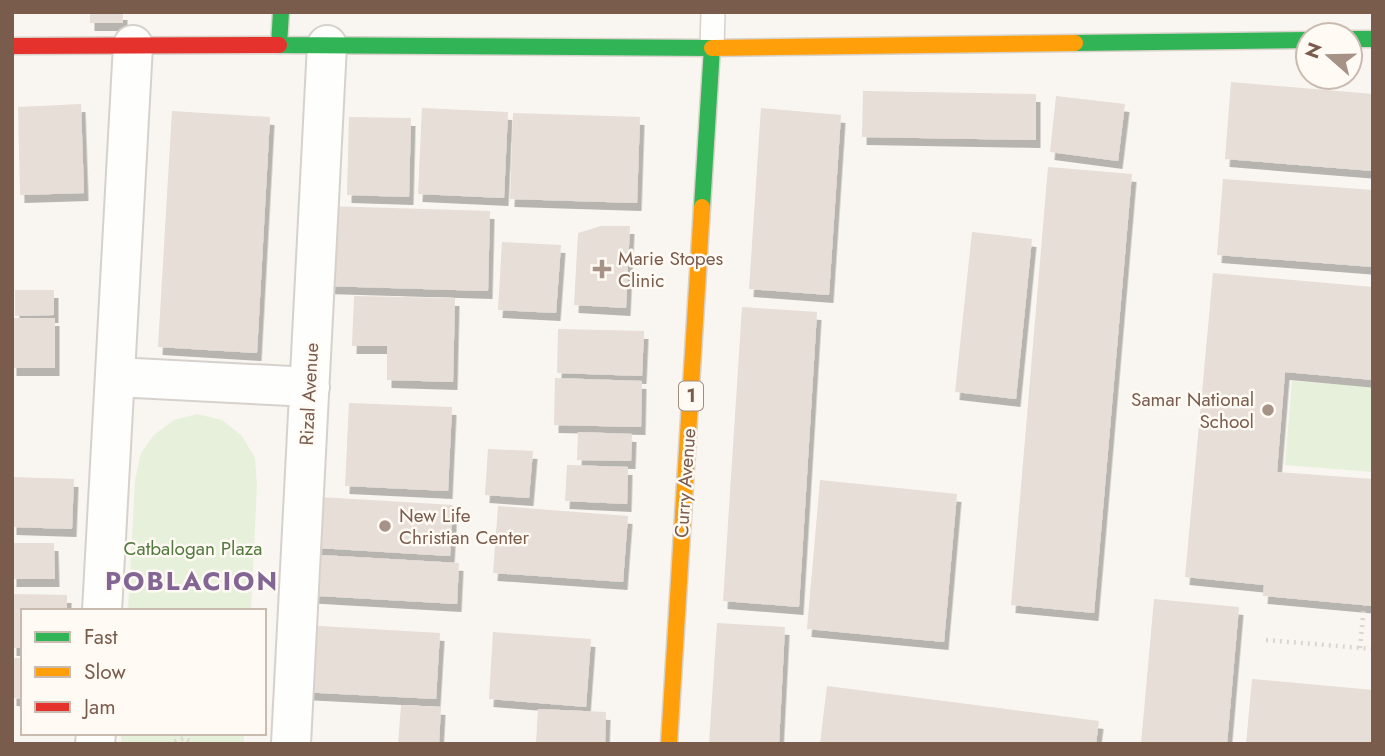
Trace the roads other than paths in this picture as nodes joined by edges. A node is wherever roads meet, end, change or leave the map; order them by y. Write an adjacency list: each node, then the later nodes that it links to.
1 (281, 12): 4 (main road)
2 (713, 12): 8 (lane, Curry Avenue)
3 (1294, 40): 8 (main road)
4 (279, 45): 5 (main road); 7 (main road)
5 (327, 45): 8 (main road); 10 (street, Rizal Avenue)
6 (12, 46): 7 (main road)
7 (133, 46): 9 (street)
8 (712, 48): 13 (main road, Curry Avenue / 1)
9 (115, 377): 10 (street); 11 (street)
10 (310, 387): 12 (street, Rizal Avenue)
11 (102, 609)
12 (291, 744)
13 (669, 744)

